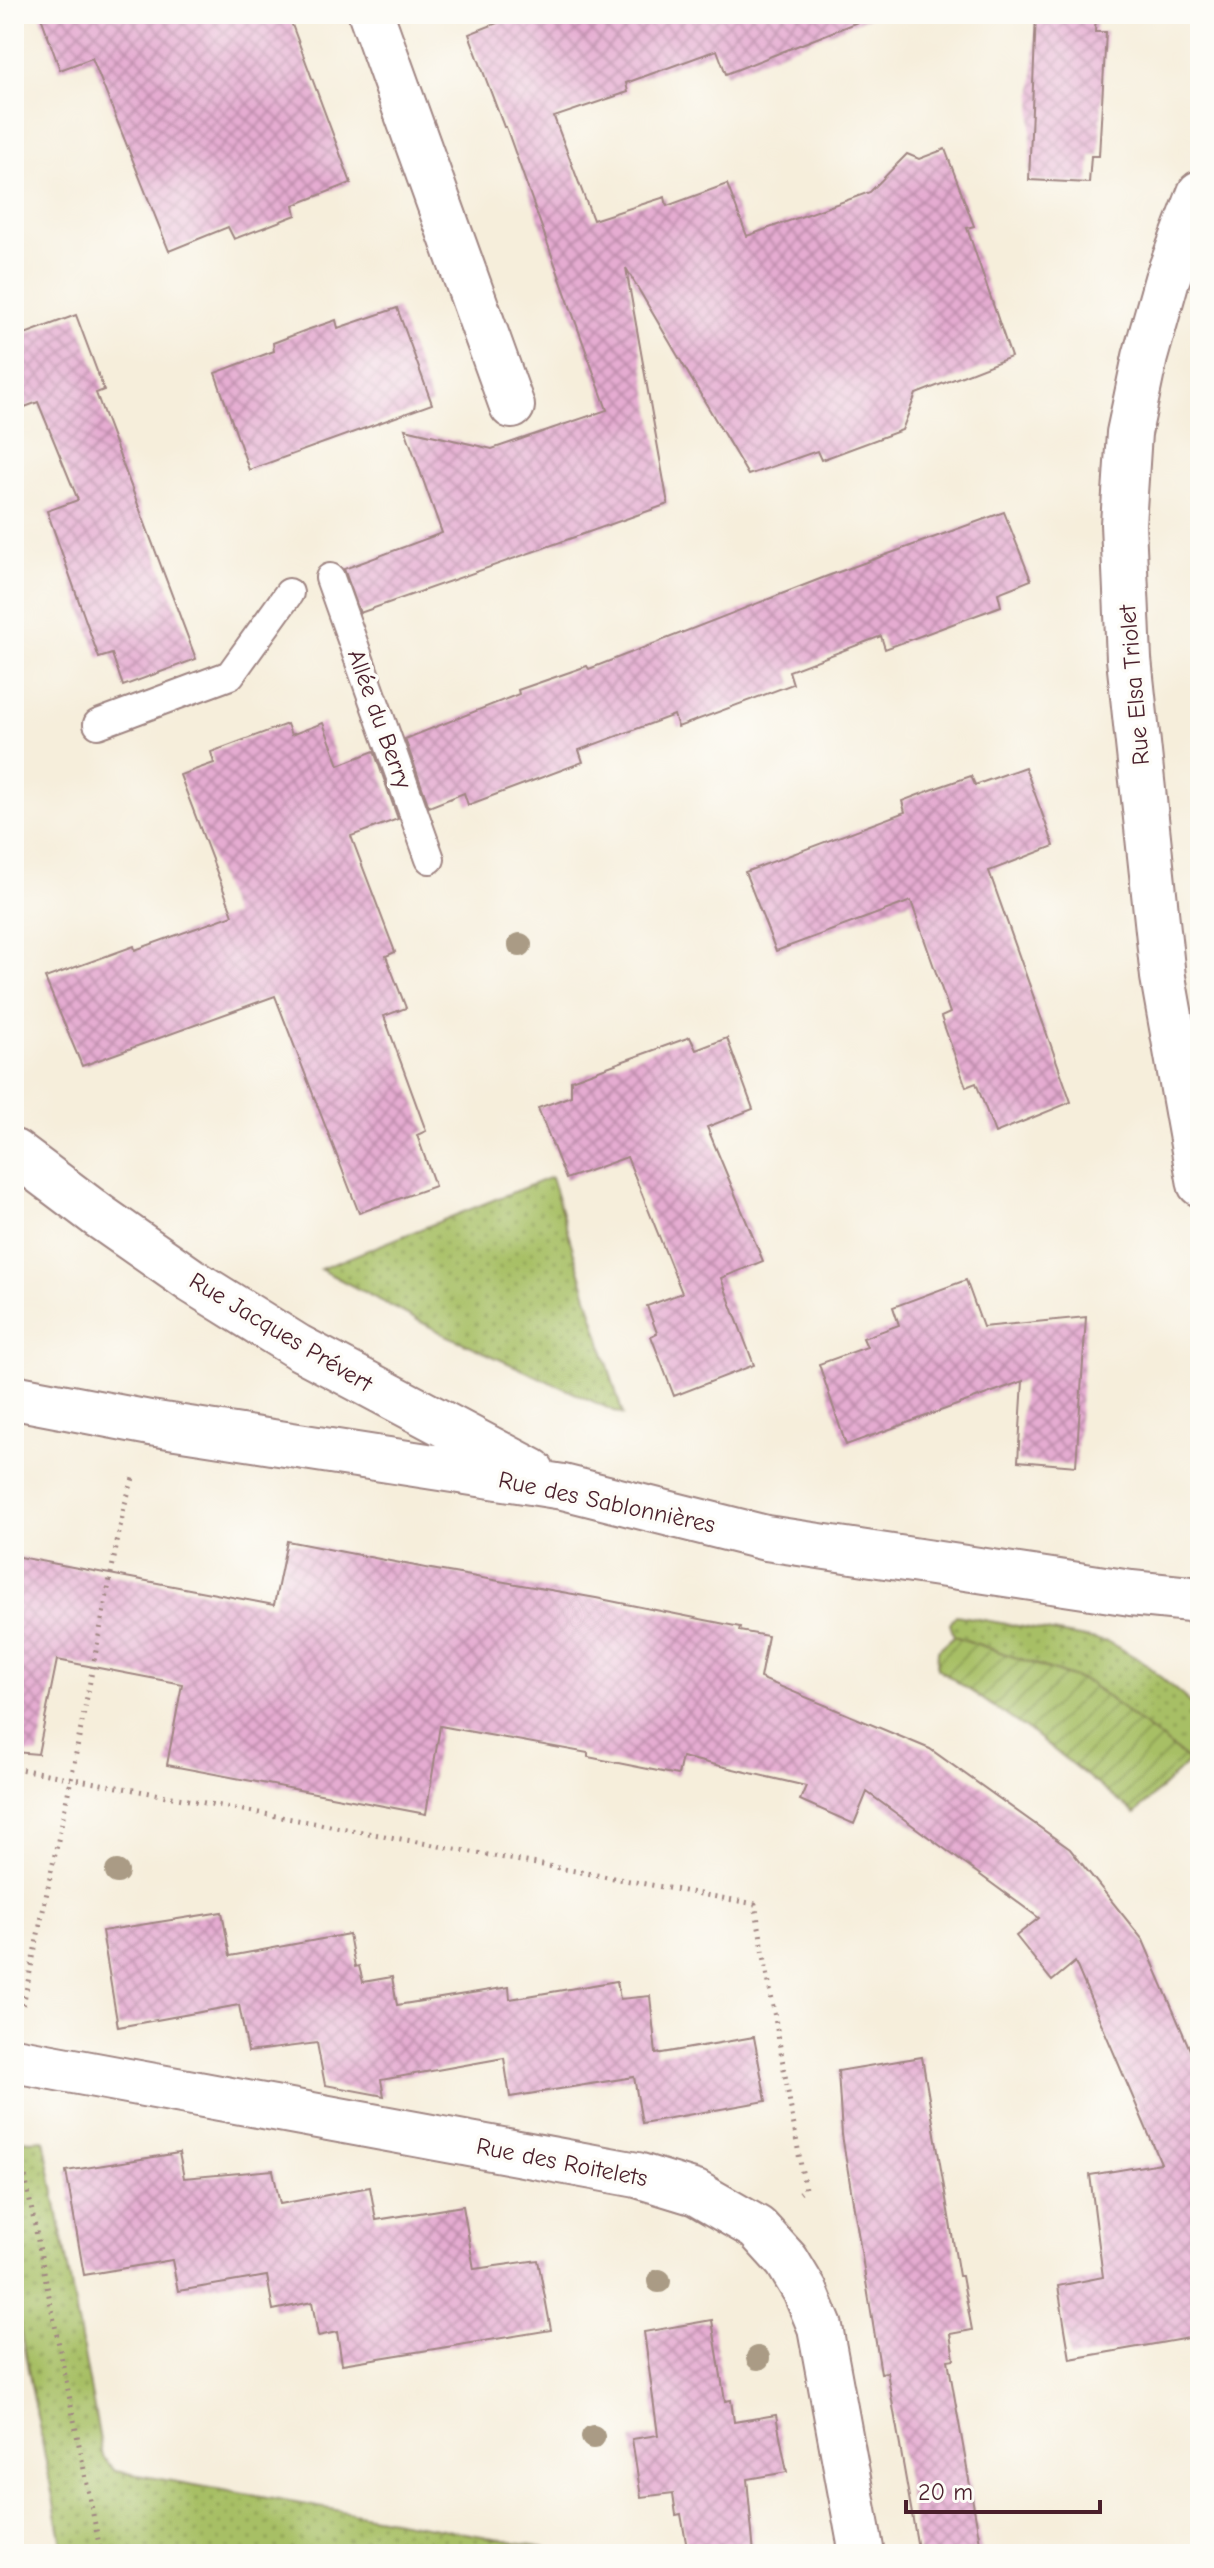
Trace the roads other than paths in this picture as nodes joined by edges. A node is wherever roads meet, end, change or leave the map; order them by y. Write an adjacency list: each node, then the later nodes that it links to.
1 (375, 25): 3 (street)
2 (1200, 193): 9 (street, Rue Elsa Triolet)
3 (512, 406)
4 (330, 578): 7 (lane, Allée du Berry)
5 (289, 593): 6 (lane)
6 (98, 724)
7 (430, 859)
8 (14, 1152): 11 (street, Rue Jacques Prévert)
9 (1200, 1184)
10 (14, 1397): 11 (street, Rue des Sablonnières)
11 (563, 1487): 12 (street, Rue des Sablonnières)
12 (1200, 1600)
13 (17, 2040): 14 (street, Rue des Roitelets)
14 (862, 2554)

